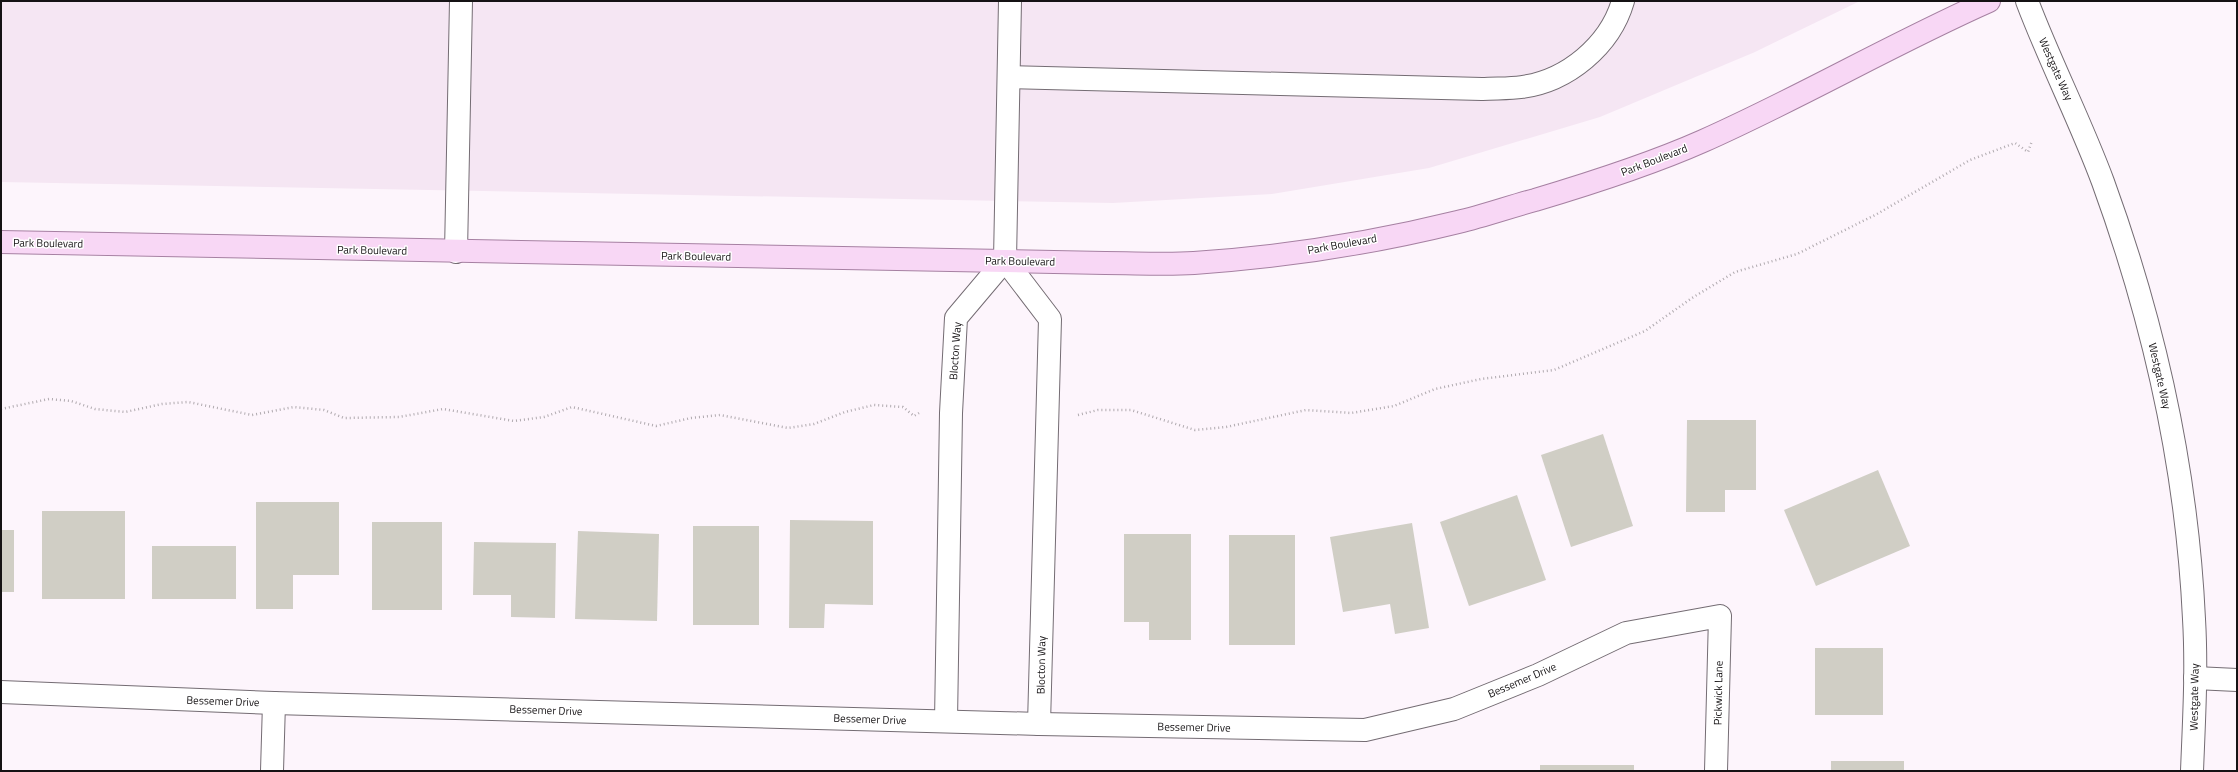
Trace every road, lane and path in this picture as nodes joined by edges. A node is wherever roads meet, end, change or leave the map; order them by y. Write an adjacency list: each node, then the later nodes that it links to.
1 (461, 1): 9 (street)
2 (1010, 1): 6 (street)
3 (1623, 1): 6 (street)
4 (1989, 1): 10 (main road, Park Boulevard)
5 (2027, 1): 15 (street, Westgate Way)
6 (1009, 77): 10 (street)
7 (2032, 141): 13 (path)
8 (1, 242): 9 (main road, Park Boulevard)
9 (456, 252): 10 (main road, Park Boulevard)
10 (1005, 260): 19 (street, Blocton Way); 20 (street, Blocton Way)
11 (1, 409): 12 (path)
12 (919, 414)
13 (1078, 415)
14 (1720, 616): 20 (street, Bessemer Drive); 22 (street, Pickwick Lane)
15 (2195, 678): 16 (street); 23 (street, Westgate Way)
16 (2237, 680)
17 (1, 692): 18 (street, Bessemer Drive)
18 (274, 703): 19 (street, Bessemer Drive); 21 (street)
19 (946, 721): 20 (street, Bessemer Drive)
20 (1039, 724)
21 (272, 771)
22 (1716, 771)
23 (2192, 771)

